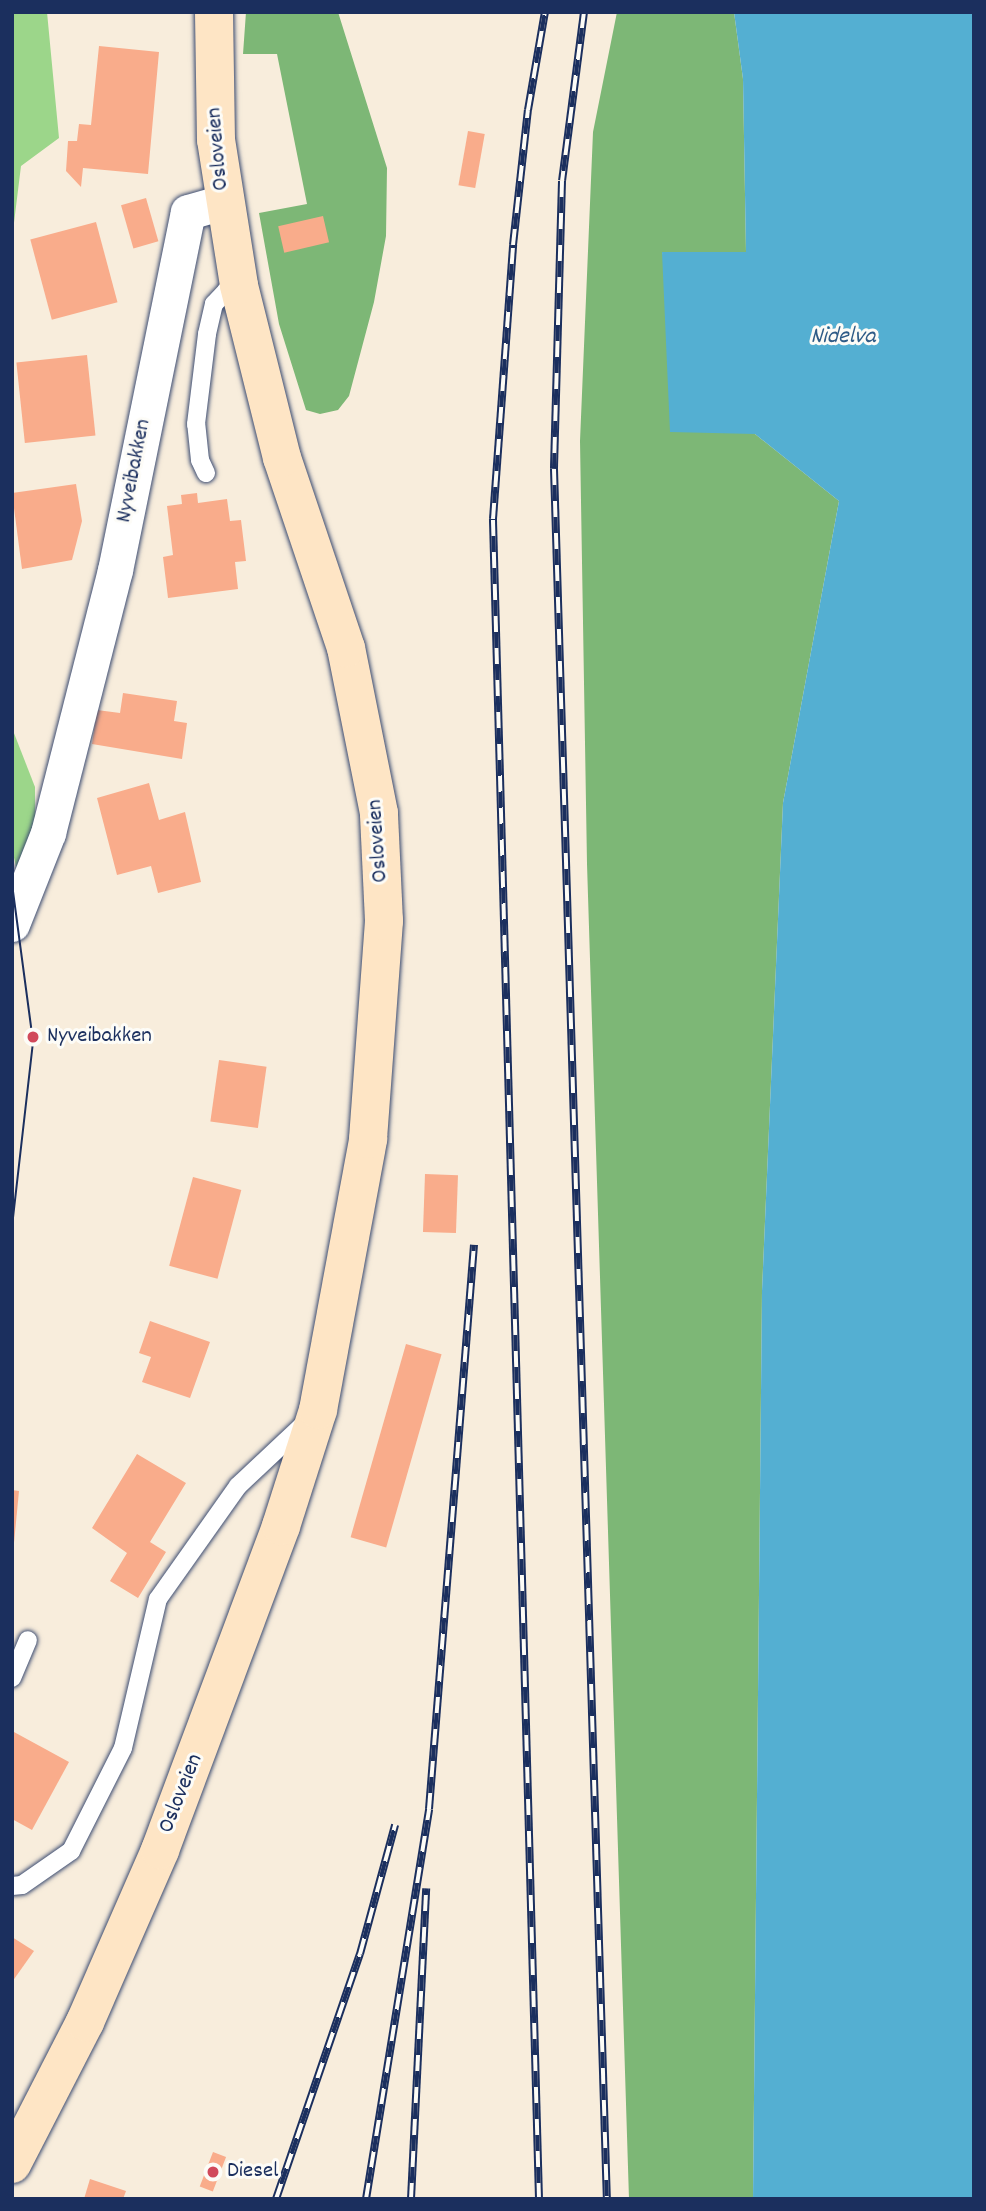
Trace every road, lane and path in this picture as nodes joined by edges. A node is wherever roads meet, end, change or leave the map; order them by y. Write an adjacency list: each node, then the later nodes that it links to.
1 (214, 12): 2 (street, Osloveien)
2 (224, 202): 3 (street, Osloveien); 5 (street, Nyveibakken)
3 (239, 285): 4 (lane); 6 (street, Osloveien)
4 (206, 473)
5 (12, 924)
6 (318, 1410): 9 (lane); 10 (street, Osloveien)
7 (28, 1640): 8 (lane)
8 (12, 1678)
9 (12, 1886)
10 (12, 2164)

